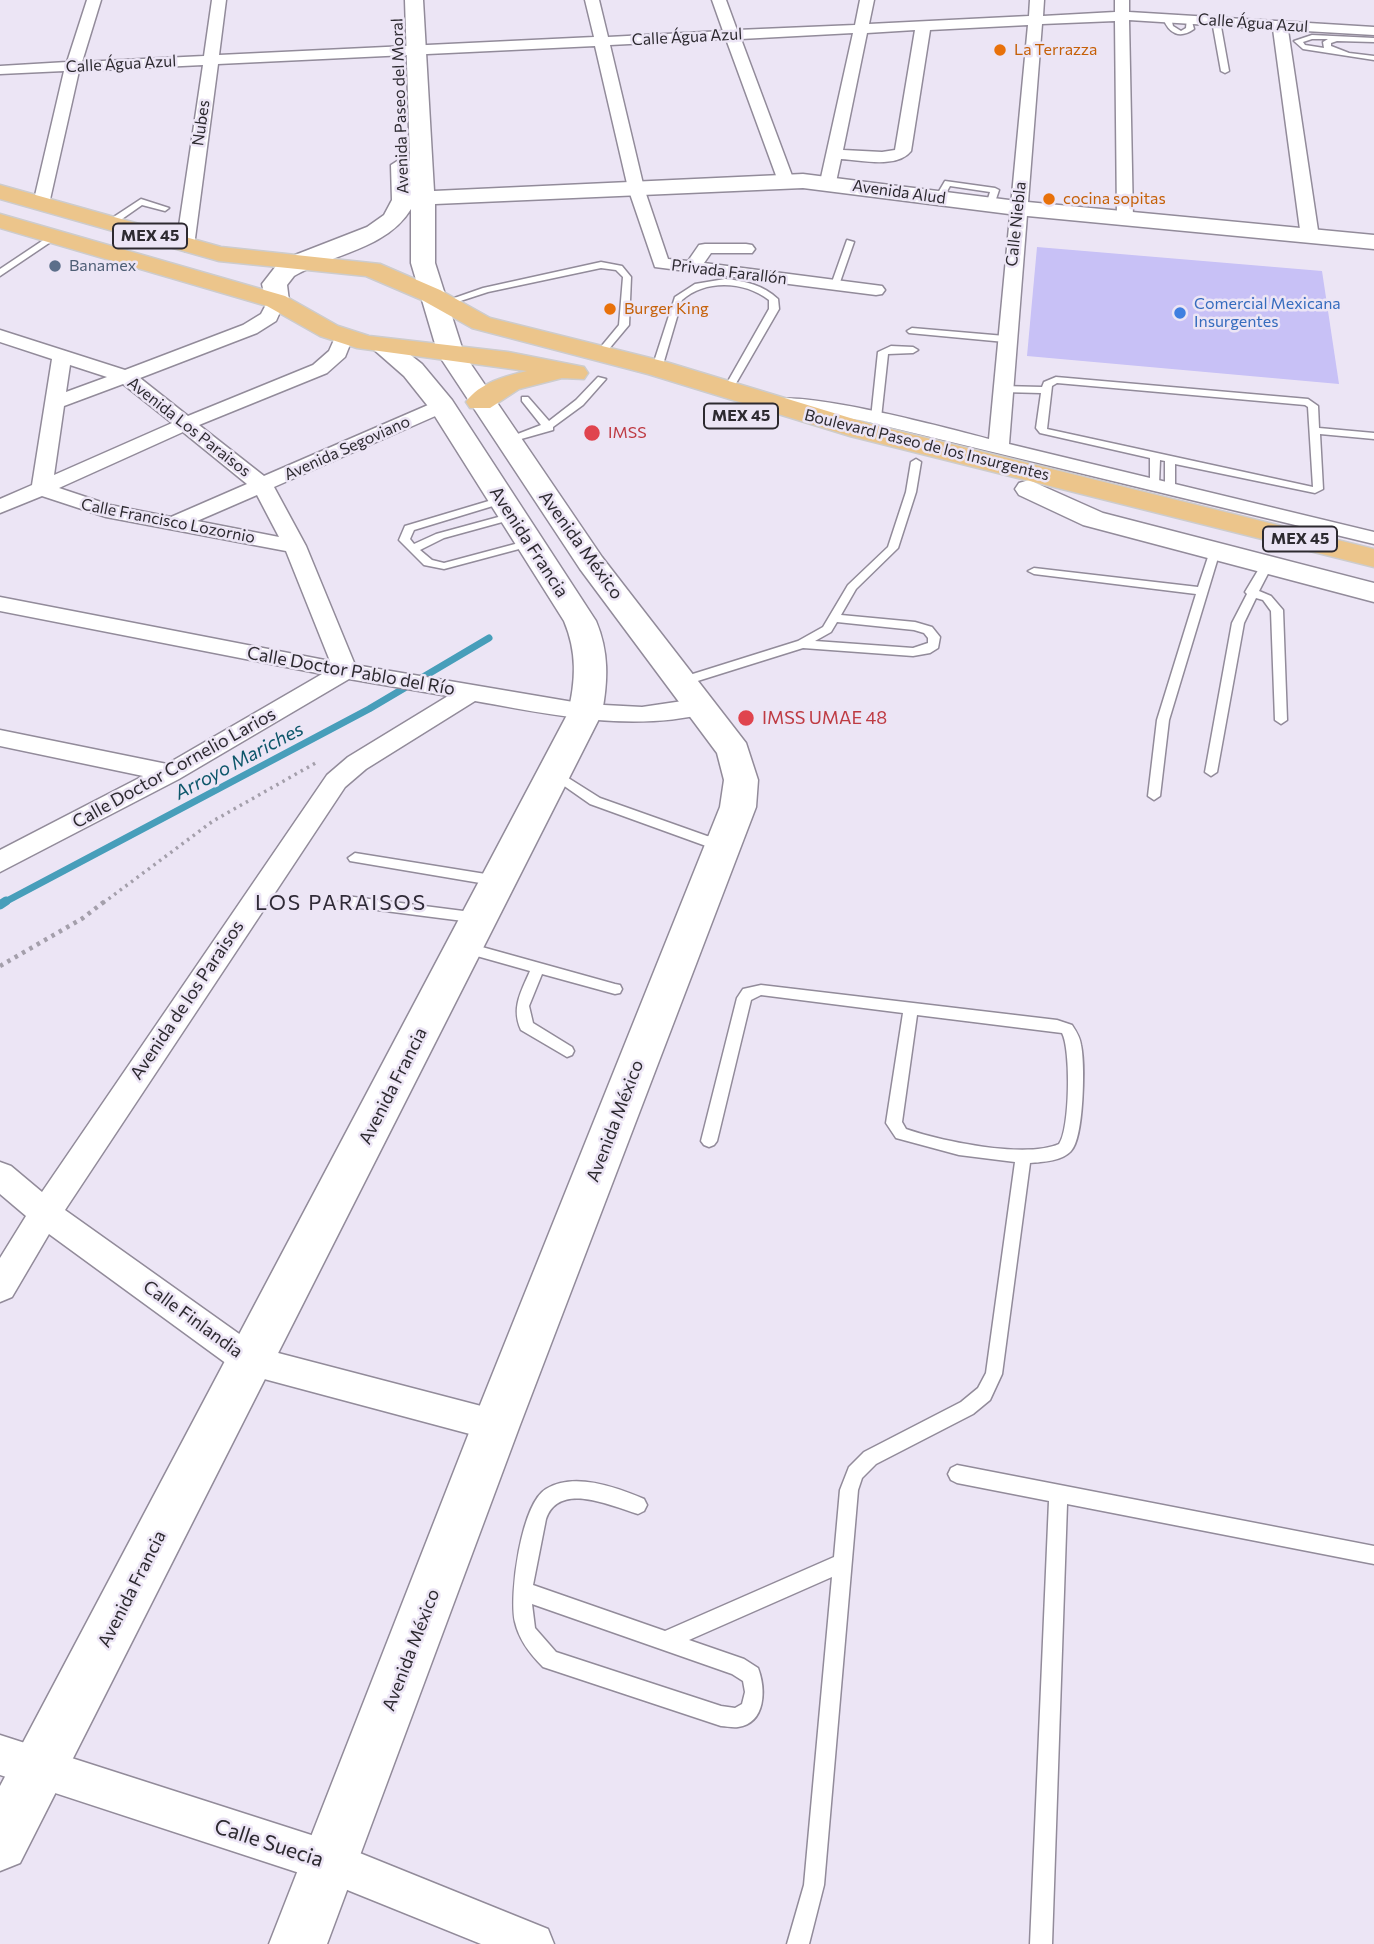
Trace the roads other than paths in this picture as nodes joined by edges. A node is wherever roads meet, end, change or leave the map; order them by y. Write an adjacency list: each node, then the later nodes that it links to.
1 (94, 0): 29 (street)
2 (219, 0): 28 (street, Nubes)
3 (396, 0): 25 (street, Avenida Paseo del Moral)
4 (414, 0): 25 (street, Avenida Paseo del Moral)
5 (592, 0): 23 (street)
6 (719, 0): 19 (street)
7 (867, 0): 17 (street)
8 (1037, 0): 13 (street, Calle Niebla)
9 (1123, 8): 11 (street, Calle Água Azul); 13 (street, Calle Água Azul); 41 (street)
10 (850, 10): 17 (street)
11 (1167, 18): 12 (street, Calle Água Azul); 20 (lane)
12 (1189, 19): 14 (street, Calle Água Azul); 20 (lane)
13 (1037, 20): 16 (street, Calle Água Azul); 40 (street, Calle Niebla)
14 (1216, 21): 15 (street, Calle Água Azul); 31 (lane)
15 (1280, 25): 18 (street, Calle Água Azul); 45 (street)
16 (923, 26): 17 (street, Calle Água Azul); 32 (street)
17 (862, 29): 19 (street, Calle Água Azul); 32 (street)
18 (1374, 31)
19 (733, 34): 23 (street, Calle Água Azul); 33 (street)
20 (1181, 34): 24 (lane)
21 (1352, 38): 22 (lane); 26 (lane); 26 (lane)
22 (1374, 40)
23 (603, 41): 25 (street, Calle Água Azul); 35 (street)
24 (1184, 47)
25 (408, 50): 28 (street, Calle Água Azul); 37 (street, Avenida Paseo del Moral); 50 (street, Avenida Paseo del Moral)
26 (1335, 52): 27 (lane)
27 (1374, 58)
28 (209, 60): 29 (street, Calle Água Azul); 48 (street, Nubes)
29 (73, 66): 30 (street, Calle Água Azul); 38 (street)
30 (0, 70)
31 (1224, 71)
32 (835, 154): 34 (street)
33 (786, 181): 34 (street, Avenida Alud); 35 (street, Avenida Alud)
34 (828, 182): 40 (street, Avenida Alud)
35 (636, 188): 37 (street, Avenida Alud); 51 (street, Privada Farallón)
36 (0, 192): 38 (main road, Boulevard Paseo de los Insurgentes / MEX 45)
37 (423, 198): 55 (street, Avenida Paseo del Moral)
38 (41, 204): 43 (main road, Boulevard Paseo de los Insurgentes / MEX 45)
39 (165, 208): 43 (lane)
40 (1017, 208): 41 (street, Avenida Alud); 60 (street, Calle Niebla)
41 (1125, 219): 45 (street, Avenida Alud)
42 (0, 221): 44 (main road, Boulevard Paseo de los Insurgentes / MEX 45)
43 (109, 224): 48 (main road, Boulevard Paseo de los Insurgentes / MEX 45)
44 (54, 237): 52 (lane); 56 (main road, Boulevard Paseo de los Insurgentes / MEX 45)
45 (1310, 237): 47 (street, Avenida Alud)
46 (850, 242): 53 (lane)
47 (1374, 242)
48 (185, 246): 50 (main road, Boulevard Paseo de los Insurgentes / MEX 45)
49 (746, 249): 51 (street)
50 (304, 261): 55 (main road, Boulevard Paseo de los Insurgentes / MEX 45); 56 (street, Avenida Paseo del Moral)
51 (692, 268): 53 (street, Privada Farallón)
52 (0, 273)
53 (835, 285): 54 (street, Privada Farallón)
54 (876, 290)
55 (438, 299): 64 (street, Avenida Paseo del Moral); 65 (main road, Boulevard Paseo de los Insurgentes / MEX 45); 65 (lane)
56 (276, 301): 59 (main road, Boulevard Paseo de los Insurgentes / MEX 45); 68 (street)
57 (912, 331): 60 (lane)
58 (0, 336): 63 (street, Avenida Los Paraisos)
59 (344, 337): 61 (main road, Boulevard Paseo de los Insurgentes / MEX 45); 78 (street)
60 (1005, 339): 70 (street, Calle Niebla)
61 (385, 348): 64 (main road, Boulevard Paseo de los Insurgentes / MEX 45); 76 (street, Avenida Francia)
62 (914, 350): 77 (lane)
63 (62, 354): 68 (street, Avenida Los Paraisos); 74 (street)
64 (451, 354): 67 (main road, Boulevard Paseo de los Insurgentes / MEX 45); 73 (street, Avenida México)
65 (600, 367): 66 (main road, Boulevard Paseo de los Insurgentes / MEX 45); 67 (main road, Boulevard Paseo de los Insurgentes / MEX 45); 79 (lane); 86 (main road, Boulevard Paseo de los Insurgentes / MEX 45)
66 (657, 368): 69 (main road, Boulevard Paseo de los Insurgentes / MEX 45); 69 (lane)
67 (568, 371): 73 (main road)
68 (127, 377): 74 (street); 78 (street, Avenida Los Paraisos)
69 (728, 390): 75 (main road, Boulevard Paseo de los Insurgentes / MEX 45)
70 (1001, 393): 71 (lane); 83 (street, Calle Niebla)
71 (1045, 394): 80 (lane); 84 (lane)
72 (525, 399): 79 (lane)
73 (480, 401): 82 (street, Avenida México)
74 (55, 403): 89 (street)
75 (772, 404): 77 (street); 91 (main road, Boulevard Paseo de los Insurgentes / MEX 45)
76 (442, 406): 88 (street, Avenida Segoviano); 93 (street, Avenida Francia)
77 (876, 418): 83 (street)
78 (187, 423): 88 (street, Avenida Los Paraisos); 89 (street)
79 (549, 428): 82 (lane)
80 (1314, 430): 81 (lane); 85 (lane)
81 (1374, 436)
82 (506, 440): 112 (street, Avenida México)
83 (998, 449): 87 (street)
84 (1155, 456): 85 (lane); 91 (lane)
85 (1170, 459): 91 (lane)
86 (916, 462): 90 (main road, Boulevard Paseo de los Insurgentes / MEX 45); 108 (lane)
87 (1114, 475): 91 (main road); 91 (street)
88 (263, 486): 94 (street, Avenida Segoviano); 97 (street, Avenida Los Paraisos)
89 (42, 489): 92 (street); 94 (street, Calle Francisco Lozornio)
90 (1029, 489): 99 (street); 103 (main road, Boulevard Paseo de los Insurgentes / MEX 45)
91 (1169, 494): 95 (street); 100 (main road, Boulevard Paseo de los Insurgentes / MEX 45)
92 (0, 507)
93 (508, 508): 96 (street, Avenida Francia); 98 (lane); 98 (lane)
94 (175, 523): 97 (street, Calle Francisco Lozornio)
95 (1374, 538)
96 (530, 543): 98 (lane); 113 (street, Avenida Francia)
97 (295, 546): 110 (street, Avenida Los Paraisos)
98 (413, 549)
99 (1215, 551): 101 (street); 104 (lane)
100 (1374, 558)
101 (1266, 564): 105 (lane); 106 (street)
102 (1034, 571): 104 (lane)
103 (1374, 575)
104 (1204, 591): 119 (lane)
105 (1251, 592): 114 (lane); 116 (lane)
106 (1374, 593)
107 (0, 604): 110 (street, Calle Doctor Pablo del Río)
108 (835, 618): 109 (lane); 109 (lane)
109 (802, 644): 112 (lane)
110 (346, 671): 111 (street, Calle Doctor Pablo del Río); 117 (street, Calle Doctor Cornelio Larios)
111 (471, 692): 113 (street, Calle Doctor Pablo del Río); 132 (street, Avenida de los Paraisos)
112 (693, 694): 113 (street, Calle Doctor Pablo del Río); 120 (street, Avenida México)
113 (585, 713): 118 (street, Avenida Francia)
114 (1281, 720)
115 (0, 738): 117 (street)
116 (1212, 772)
117 (170, 773): 122 (street, Calle Doctor Cornelio Larios)
118 (554, 773): 120 (lane); 124 (street, Avenida Francia)
119 (1154, 796)
120 (724, 842): 135 (street, Avenida México)
121 (355, 858): 124 (lane)
122 (0, 862)
123 (346, 901): 124 (lane)
124 (481, 915): 125 (lane); 134 (street, Avenida Francia)
125 (538, 968): 126 (lane); 128 (lane)
126 (615, 989)
127 (911, 1009): 129 (lane); 130 (lane); 130 (lane)
128 (567, 1051)
129 (709, 1142)
130 (1023, 1158): 140 (lane)
131 (0, 1175): 132 (street, Calle Finlandia)
132 (45, 1213): 133 (street, Avenida de los Paraisos); 134 (street, Calle Finlandia)
133 (0, 1287)
134 (250, 1361): 135 (street, Calle Finlandia); 143 (street, Avenida Francia)
135 (496, 1425): 145 (street, Avenida México)
136 (957, 1474): 137 (lane)
137 (1058, 1494): 139 (lane); 149 (lane)
138 (638, 1505): 141 (lane)
139 (1374, 1555)
140 (840, 1564): 142 (lane); 148 (lane)
141 (523, 1591): 142 (lane); 142 (lane)
142 (669, 1639)
143 (19, 1762): 144 (street, Avenida Francia); 145 (street, Calle Suecia)
144 (0, 1843)
145 (330, 1862): 146 (street, Avenida México); 147 (street, Calle Suecia)
146 (298, 1944)
147 (533, 1944)
148 (798, 1944)
149 (1041, 1944)

